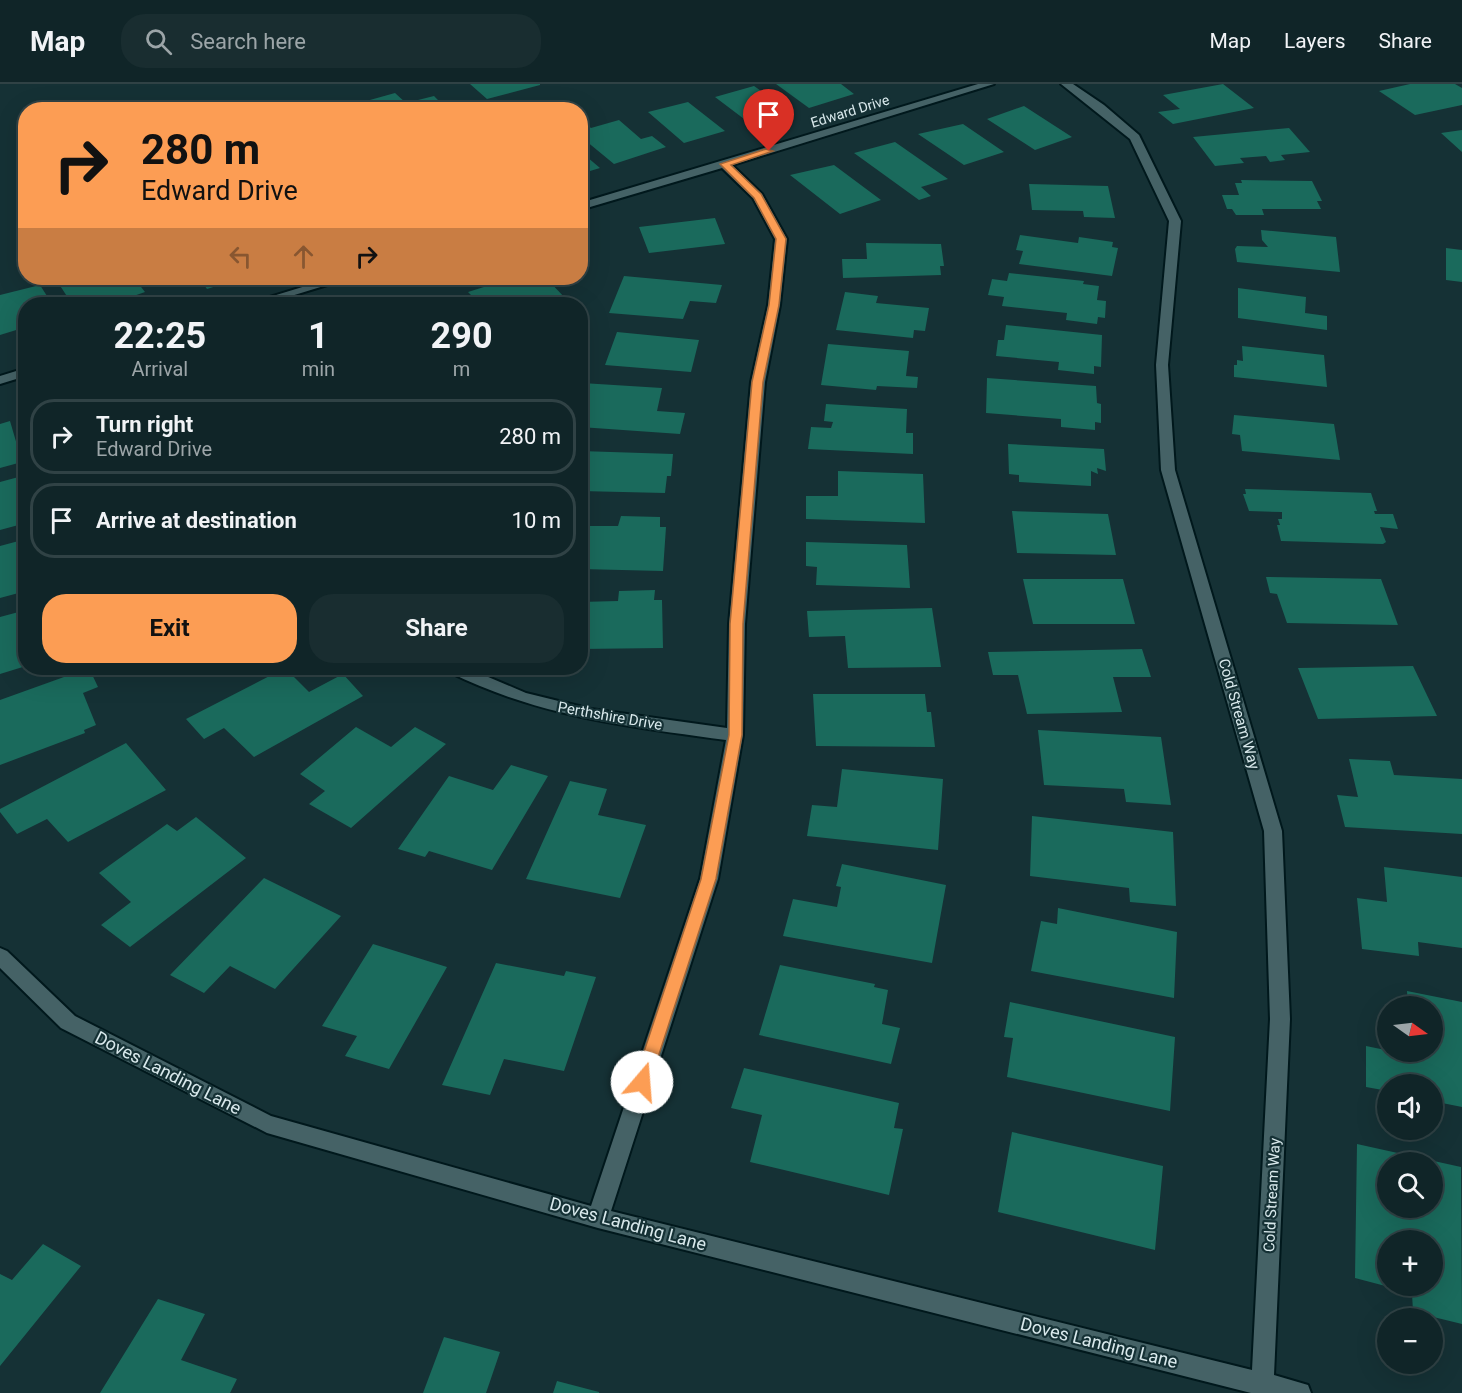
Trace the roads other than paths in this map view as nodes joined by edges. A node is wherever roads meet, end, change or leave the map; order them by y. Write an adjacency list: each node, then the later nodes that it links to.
1 (989, 84): 3 (street, Edward Drive)
2 (1066, 84): 13 (street, Cold Stream Way)
3 (725, 164): 4 (street, Edward Drive); 10 (street)
4 (588, 205)
5 (320, 285): 6 (street)
6 (278, 297)
7 (18, 374): 8 (street)
8 (0, 380)
9 (467, 675): 10 (street, Perthshire Drive)
10 (735, 735): 12 (street)
11 (0, 956): 12 (street, Doves Landing Lane)
12 (598, 1218): 13 (street, Doves Landing Lane)
13 (1263, 1388): 14 (street, Doves Landing Lane)
14 (1300, 1393)

